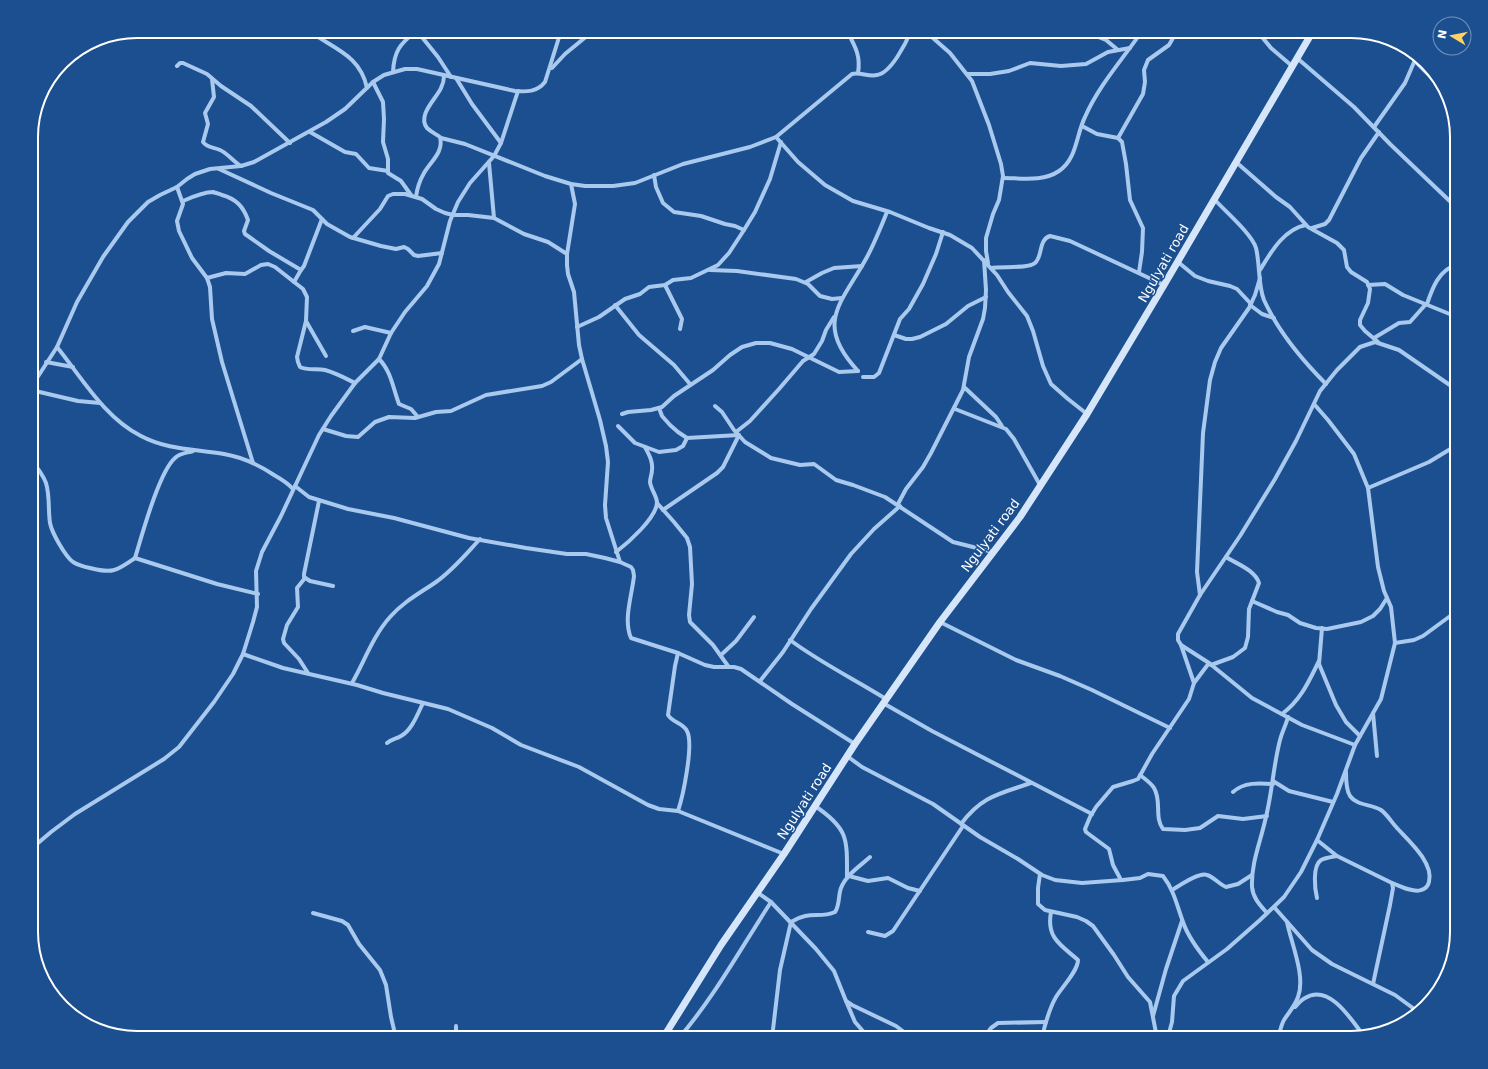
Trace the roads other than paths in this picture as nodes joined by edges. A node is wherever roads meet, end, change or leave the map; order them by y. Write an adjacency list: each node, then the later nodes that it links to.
1 (320, 38): 29 (street)
2 (407, 38): 21 (street)
3 (423, 38): 25 (street)
4 (559, 38): 20 (street)
5 (584, 38): 20 (street)
6 (850, 38): 22 (street)
7 (908, 38): 22 (street)
8 (932, 38): 23 (street)
9 (1102, 38): 15 (street)
10 (1137, 38): 14 (street)
11 (1174, 38): 37 (street)
12 (1263, 38): 19 (street)
13 (1309, 38): 16 (main road, Ngulyati road)
14 (1130, 48): 15 (street); 31 (street)
15 (1118, 50): 23 (street)
16 (1297, 58): 19 (main road, Ngulyati road); 32 (street)
17 (1414, 62): 32 (street)
18 (177, 66): 26 (street)
19 (1292, 66): 42 (main road, Ngulyati road)
20 (550, 69): 30 (street)
21 (393, 72): 24 (street); 28 (street)
22 (858, 73): 35 (street)
23 (967, 74): 48 (street)
24 (444, 76): 25 (street); 36 (street)
25 (451, 77): 27 (street)
26 (212, 78): 39 (street); 44 (street)
27 (456, 78): 30 (street); 40 (street)
28 (373, 82): 29 (street); 46 (street)
29 (367, 88): 33 (street)
30 (518, 91): 40 (street)
31 (1082, 126): 37 (street); 48 (street)
32 (1374, 126): 34 (street)
33 (310, 132): 39 (street); 46 (street)
34 (1379, 132): 54 (street); 60 (street)
35 (776, 137): 38 (street); 47 (street)
36 (441, 138): 41 (street); 51 (street)
37 (1118, 138): 75 (street)
38 (781, 142): 55 (street); 61 (street)
39 (290, 143): 44 (street)
40 (500, 143): 41 (street)
41 (494, 156): 43 (street); 49 (street)
42 (1236, 162): 52 (main road, Ngulyati road); 59 (street)
43 (489, 163): 56 (street); 57 (street)
44 (241, 166): 45 (street)
45 (218, 168): 50 (street); 58 (street)
46 (388, 171): 51 (street)
47 (654, 175): 49 (street); 61 (street)
48 (1003, 178): 68 (street)
49 (571, 184): 65 (street)
50 (177, 187): 53 (street); 99 (street)
51 (414, 196): 56 (street); 63 (street)
52 (1214, 199): 67 (main road, Ngulyati road); 74 (street)
53 (183, 201): 72 (street); 76 (street)
54 (1450, 201)
55 (888, 212): 62 (street); 69 (street)
56 (453, 215): 57 (street); 64 (street)
57 (494, 218): 65 (street)
58 (322, 219): 63 (street); 72 (street)
59 (1306, 225): 60 (street); 74 (street)
60 (1311, 228): 82 (street)
61 (744, 230): 73 (street)
62 (943, 232): 66 (street); 96 (street)
63 (353, 238): 64 (street)
64 (442, 253): 95 (street)
65 (567, 254): 92 (street)
66 (984, 260): 68 (street); 83 (street)
67 (1178, 262): 81 (main road, Ngulyati road); 85 (street)
68 (988, 264): 70 (street)
69 (862, 266): 79 (street); 84 (street)
70 (991, 268): 75 (street); 120 (street)
71 (1450, 268): 86 (street)
72 (301, 270): 78 (street)
73 (710, 270): 79 (street); 80 (street)
74 (1259, 271): 77 (street)
75 (1139, 272): 81 (street)
76 (207, 278): 78 (street); 130 (street)
77 (1260, 278): 85 (street); 90 (street)
78 (294, 282): 91 (street)
79 (806, 282): 84 (street)
80 (665, 285): 87 (street); 93 (street)
81 (1164, 285): 120 (main road, Ngulyati road)
82 (1368, 285): 86 (street); 97 (street)
83 (986, 297): 96 (street); 112 (street)
84 (842, 298): 89 (street)
85 (1251, 304): 90 (street); 148 (street)
86 (1426, 304): 88 (street); 97 (street)
87 (616, 305): 92 (street); 109 (street)
88 (1450, 314)
89 (835, 316): 102 (street); 102 (street)
90 (1274, 318): 110 (street)
91 (306, 321): 100 (street); 108 (street)
92 (577, 327): 103 (street)
93 (680, 329)
94 (353, 331): 95 (street)
95 (391, 333): 101 (street)
96 (894, 335): 107 (street)
97 (1374, 338): 98 (street)
98 (1380, 342): 110 (street); 111 (street)
99 (57, 346): 104 (street); 105 (street)
100 (326, 356)
101 (380, 358): 108 (street); 121 (street)
102 (809, 358): 109 (street); 125 (street)
103 (582, 359): 121 (street); 140 (street)
104 (46, 362): 105 (street); 106 (street)
105 (73, 367): 114 (street)
106 (38, 375)
107 (863, 377)
108 (355, 383): 124 (street)
109 (690, 384): 117 (street)
110 (1326, 384): 115 (street)
111 (1450, 385)
112 (964, 387): 118 (street); 123 (street)
113 (38, 392): 114 (street)
114 (101, 403): 129 (street)
115 (1314, 404): 134 (street); 142 (street)
116 (715, 406): 125 (street)
117 (659, 408): 119 (street); 126 (street)
118 (955, 408): 123 (street); 137 (street)
119 (622, 414)
120 (1087, 414): 132 (main road, Ngulyati road)
121 (418, 417): 124 (street)
122 (618, 426): 127 (street)
123 (1002, 426): 132 (street)
124 (323, 429): 133 (street)
125 (737, 434): 126 (street); 137 (street); 138 (street)
126 (687, 438): 127 (street)
127 (645, 447): 136 (street)
128 (1450, 449): 134 (street)
129 (195, 451): 130 (street); 143 (street)
130 (253, 463): 133 (street)
131 (38, 468): 143 (street)
132 (1040, 486): 141 (main road, Ngulyati road)
133 (294, 488): 135 (street); 147 (street)
134 (1368, 488): 149 (street)
135 (319, 501): 139 (street); 145 (street)
136 (657, 503): 138 (street); 140 (street)
137 (899, 505): 141 (street); 155 (street)
138 (663, 510): 160 (street)
139 (480, 539): 144 (street); 166 (street)
140 (616, 552): 144 (street)
141 (993, 552): 153 (main road, Ngulyati road)
142 (1226, 557): 148 (street); 150 (street)
143 (135, 558): 147 (street)
144 (620, 562): 158 (street)
145 (305, 578): 146 (street); 164 (street)
146 (333, 586)
147 (258, 594): 159 (street)
148 (1200, 596): 157 (street)
149 (1387, 598): 154 (street); 156 (street)
150 (1252, 602): 154 (street); 162 (street)
151 (1450, 616): 156 (street)
152 (754, 617): 160 (street)
153 (940, 622): 168 (main road, Ngulyati road); 173 (street)
154 (1322, 628): 161 (street)
155 (790, 640): 165 (street); 168 (street)
156 (1395, 643): 170 (street)
157 (1181, 645): 162 (street); 167 (street)
158 (678, 653): 163 (street); 187 (street)
159 (243, 654): 164 (street); 192 (street)
160 (721, 655): 163 (street)
161 (1319, 661): 171 (street); 174 (street)
162 (1210, 664): 167 (street); 171 (street)
163 (728, 666): 165 (street)
164 (308, 673): 166 (street)
165 (760, 680): 176 (street)
166 (352, 683): 169 (street)
167 (1194, 683): 173 (street)
168 (885, 701): 176 (main road, Ngulyati road); 183 (street)
169 (422, 703): 175 (street); 187 (street)
170 (1373, 713): 174 (street); 179 (street)
171 (1282, 714): 172 (street)
172 (1288, 717): 177 (street); 182 (street)
173 (1170, 728): 181 (street)
174 (1360, 736): 177 (street)
175 (387, 743)
176 (855, 744): 178 (main road, Ngulyati road)
177 (1355, 745): 180 (street)
178 (847, 756): 186 (main road, Ngulyati road); 190 (street)
179 (1377, 756)
180 (1346, 770): 185 (street); 200 (street)
181 (1140, 775): 188 (street); 189 (street)
182 (1273, 782): 184 (street); 185 (street); 189 (street)
183 (1031, 783): 188 (street); 190 (street)
184 (1233, 792)
185 (1333, 802): 191 (street)
186 (815, 806): 193 (main road, Ngulyati road); 198 (street)
187 (678, 811): 193 (street)
188 (1092, 814): 199 (street)
189 (1267, 816): 197 (street)
190 (962, 825): 196 (street); 202 (street)
191 (1317, 840): 194 (street); 206 (street)
192 (38, 843)
193 (784, 854): 203 (main road, Ngulyati road)
194 (1337, 856): 200 (street); 204 (street)
195 (870, 857): 198 (street)
196 (1040, 874): 199 (street); 207 (street)
197 (1252, 875): 201 (street); 209 (street)
198 (848, 877): 202 (street); 212 (street)
199 (1121, 880): 201 (street)
200 (1392, 883): 215 (street)
201 (1172, 890): 210 (street)
202 (920, 891): 213 (street)
203 (758, 893): 205 (street); 226 (main road, Ngulyati road)
204 (1317, 898)
205 (771, 902): 212 (street); 227 (street)
206 (1274, 907): 209 (street); 211 (street)
207 (1051, 912): 219 (street); 220 (street)
208 (313, 913): 224 (street)
209 (1267, 913): 214 (street)
210 (1182, 920): 214 (street); 219 (street)
211 (1286, 920): 215 (street); 217 (street)
212 (791, 922): 216 (street); 228 (street)
213 (868, 932)
214 (1208, 962): 233 (street)
215 (1373, 984): 218 (street)
216 (846, 1001): 229 (street); 230 (street)
217 (1293, 1008): 223 (street); 234 (street)
218 (1413, 1008)
219 (1152, 1017): 232 (street)
220 (1046, 1022): 222 (street); 231 (street)
221 (456, 1026): 225 (street)
222 (1044, 1029)
223 (1360, 1030)
224 (394, 1031)
225 (456, 1031)
226 (667, 1031)
227 (685, 1031)
228 (773, 1031)
229 (863, 1031)
230 (903, 1031)
231 (989, 1031)
232 (1155, 1031)
233 (1169, 1031)
234 (1280, 1031)

